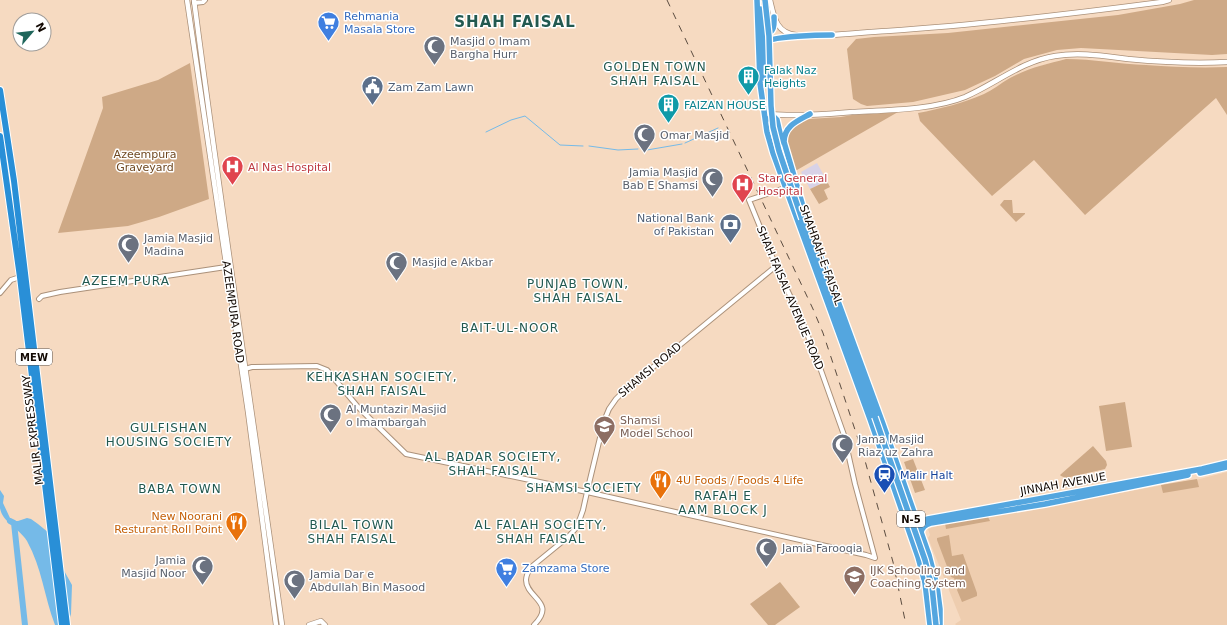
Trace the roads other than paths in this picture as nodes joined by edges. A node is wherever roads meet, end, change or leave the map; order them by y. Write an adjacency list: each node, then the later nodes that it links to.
1 (187, 0): 24 (main road, AZEEMPURA ROAD)
2 (205, 0): 8 (street)
3 (757, 0): 15 (highway, SHAHRAH-E-FAISAL)
4 (760, 0): 10 (highway)
5 (765, 0): 22 (highway, SHAHRAH-E-FAISAL, bridge)
6 (770, 0): 9 (main road)
7 (1169, 0): 11 (main road)
8 (194, 2): 28 (main road, AZEEMPURA ROAD)
9 (774, 17): 10 (highway); 11 (main road)
10 (763, 31): 12 (highway)
11 (832, 35): 12 (highway)
12 (764, 61): 15 (highway)
13 (1227, 62): 16 (main road)
14 (0, 90): 42 (highway, MALIR EXPRESSWAY / MEW)
15 (763, 104): 16 (main road); 18 (highway, SHAHRAH-E-FAISAL)
16 (810, 114): 19 (highway)
17 (0, 136): 25 (highway, MALIR EXPRESSWAY / MEW)
18 (773, 153): 19 (highway); 20 (highway, SHAHRAH-E-FAISAL)
19 (787, 156): 21 (highway)
20 (785, 188): 23 (street, SHAH FAISAL AVENUE ROAD); 29 (highway, SHAHRAH-E-FAISAL)
21 (812, 234): 22 (highway); 33 (highway)
22 (812, 245): 29 (highway, SHAHRAH-E-FAISAL)
23 (776, 266): 32 (street, SHAMSI ROAD); 32 (street, SHAH FAISAL AVENUE ROAD)
24 (226, 267): 27 (street); 43 (main road, AZEEMPURA ROAD)
25 (20, 277): 26 (street); 41 (highway, MALIR EXPRESSWAY / MEW)
26 (0, 293)
27 (39, 299)
28 (245, 369): 32 (street); 44 (main road, AZEEMPURA ROAD)
29 (872, 418): 34 (highway, N-5); 49 (highway, N-5, bridge)
30 (1227, 463): 35 (highway, JINNAH AVENUE)
31 (1227, 467): 35 (highway, JINNAH AVENUE)
32 (587, 492): 47 (street, SHAMSI ROAD)
33 (910, 503): 34 (highway); 36 (highway)
34 (900, 505): 38 (highway, N-5)
35 (999, 508): 36 (highway, JINNAH AVENUE); 37 (highway, JINNAH AVENUE)
36 (918, 523): 37 (highway); 38 (highway)
37 (921, 533): 40 (highway)
38 (912, 537): 39 (highway, N-5)
39 (928, 606): 40 (highway); 48 (highway, N-5)
40 (940, 607): 50 (highway)
41 (62, 625)
42 (67, 625)
43 (276, 625)
44 (282, 625)
45 (309, 625): 46 (main road)
46 (325, 625)
47 (534, 625)
48 (930, 625)
49 (936, 625)
50 (940, 625)

